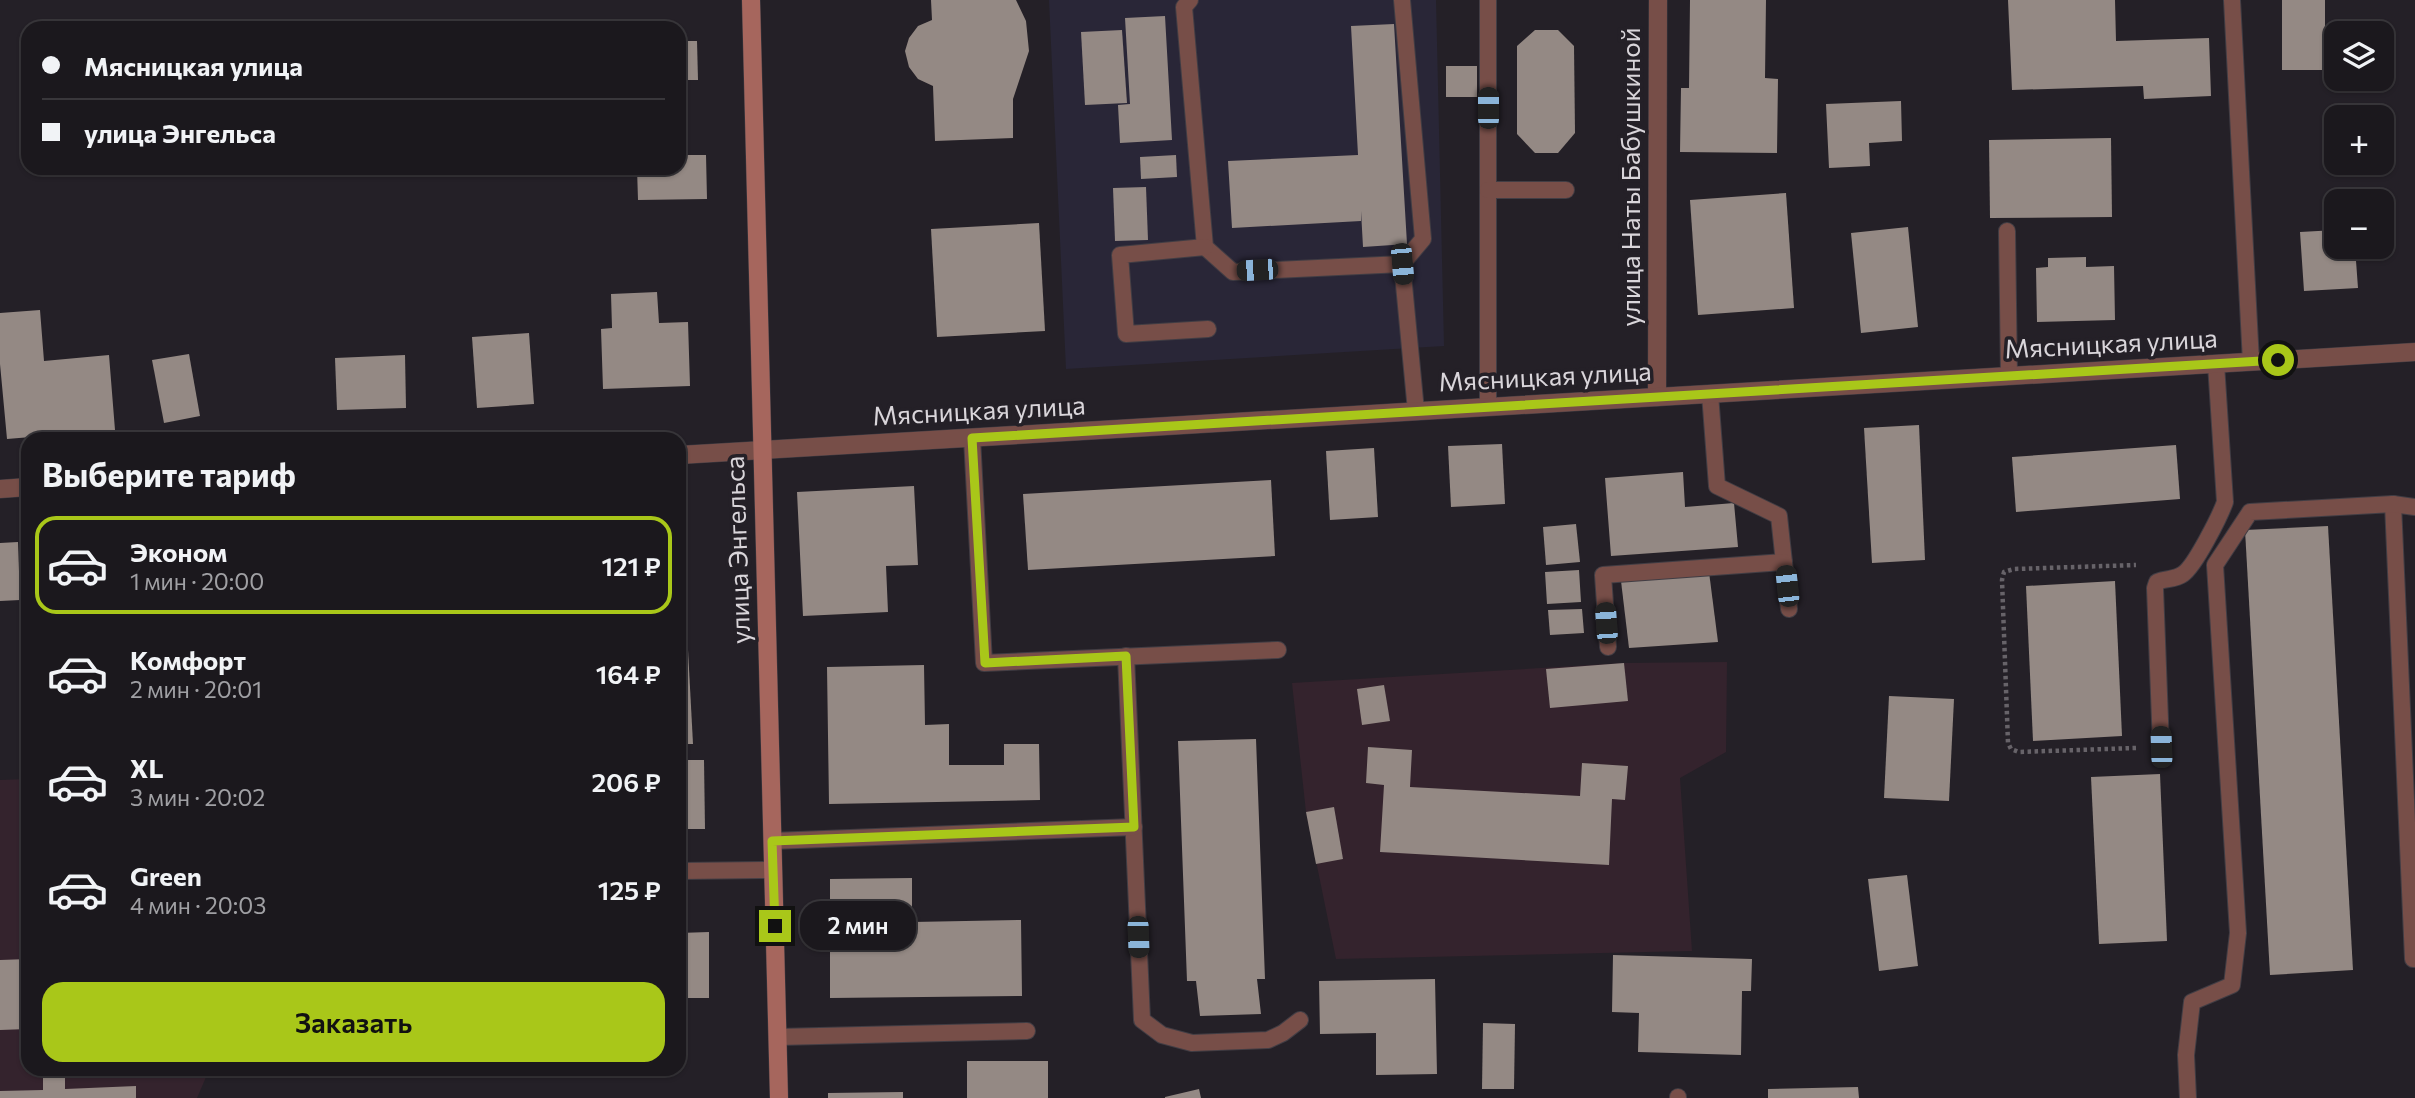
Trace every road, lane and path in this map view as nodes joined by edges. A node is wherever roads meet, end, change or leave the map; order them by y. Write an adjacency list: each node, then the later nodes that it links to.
1 (751, 0): 22 (main road, улица Энгельса)
2 (1190, 0): 10 (lane)
3 (1402, 0): 11 (lane)
4 (1488, 0): 7 (lane)
5 (1658, 0): 18 (street, улица Наты Бабушкиной)
6 (2227, 1): 14 (lane)
7 (1488, 190): 8 (lane); 19 (lane)
8 (1566, 190)
9 (2007, 230): 16 (lane)
10 (1205, 247): 11 (lane); 12 (lane)
11 (1402, 264): 20 (lane)
12 (1208, 330)
13 (2415, 352): 14 (street, Мясницкая улица)
14 (2251, 362): 15 (street, Мясницкая улица)
15 (2216, 364): 16 (street, Мясницкая улица); 29 (lane)
16 (2009, 376): 17 (street, Мясницкая улица)
17 (1710, 394): 18 (street, Мясницкая улица); 28 (lane)
18 (1657, 397): 19 (street, Мясницкая улица)
19 (1488, 407): 20 (street, Мясницкая улица)
20 (1416, 411): 21 (street, Мясницкая улица)
21 (972, 438): 22 (street, Мясницкая улица); 33 (lane)
22 (762, 450): 23 (street, Мясницкая улица); 36 (main road, улица Энгельса)
23 (686, 455)
24 (21, 488): 25 (street)
25 (0, 489)
26 (2393, 504): 27 (lane); 39 (lane); 44 (lane)
27 (2415, 506)
28 (1784, 562): 30 (lane); 31 (lane)
29 (2157, 582): 34 (lane); 34 (path)
30 (1789, 609)
31 (1608, 647)
32 (1278, 650): 33 (lane)
33 (1126, 656): 35 (lane)
34 (2161, 747)
35 (1134, 827): 36 (lane); 40 (lane)
36 (772, 841): 37 (main road, улица Энгельса)
37 (773, 870): 38 (lane); 42 (main road, улица Энгельса)
38 (686, 871)
39 (2415, 959)
40 (1300, 1020)
41 (1027, 1031): 42 (lane)
42 (778, 1037): 43 (main road, улица Энгельса)
43 (779, 1098)
44 (2188, 1098)

